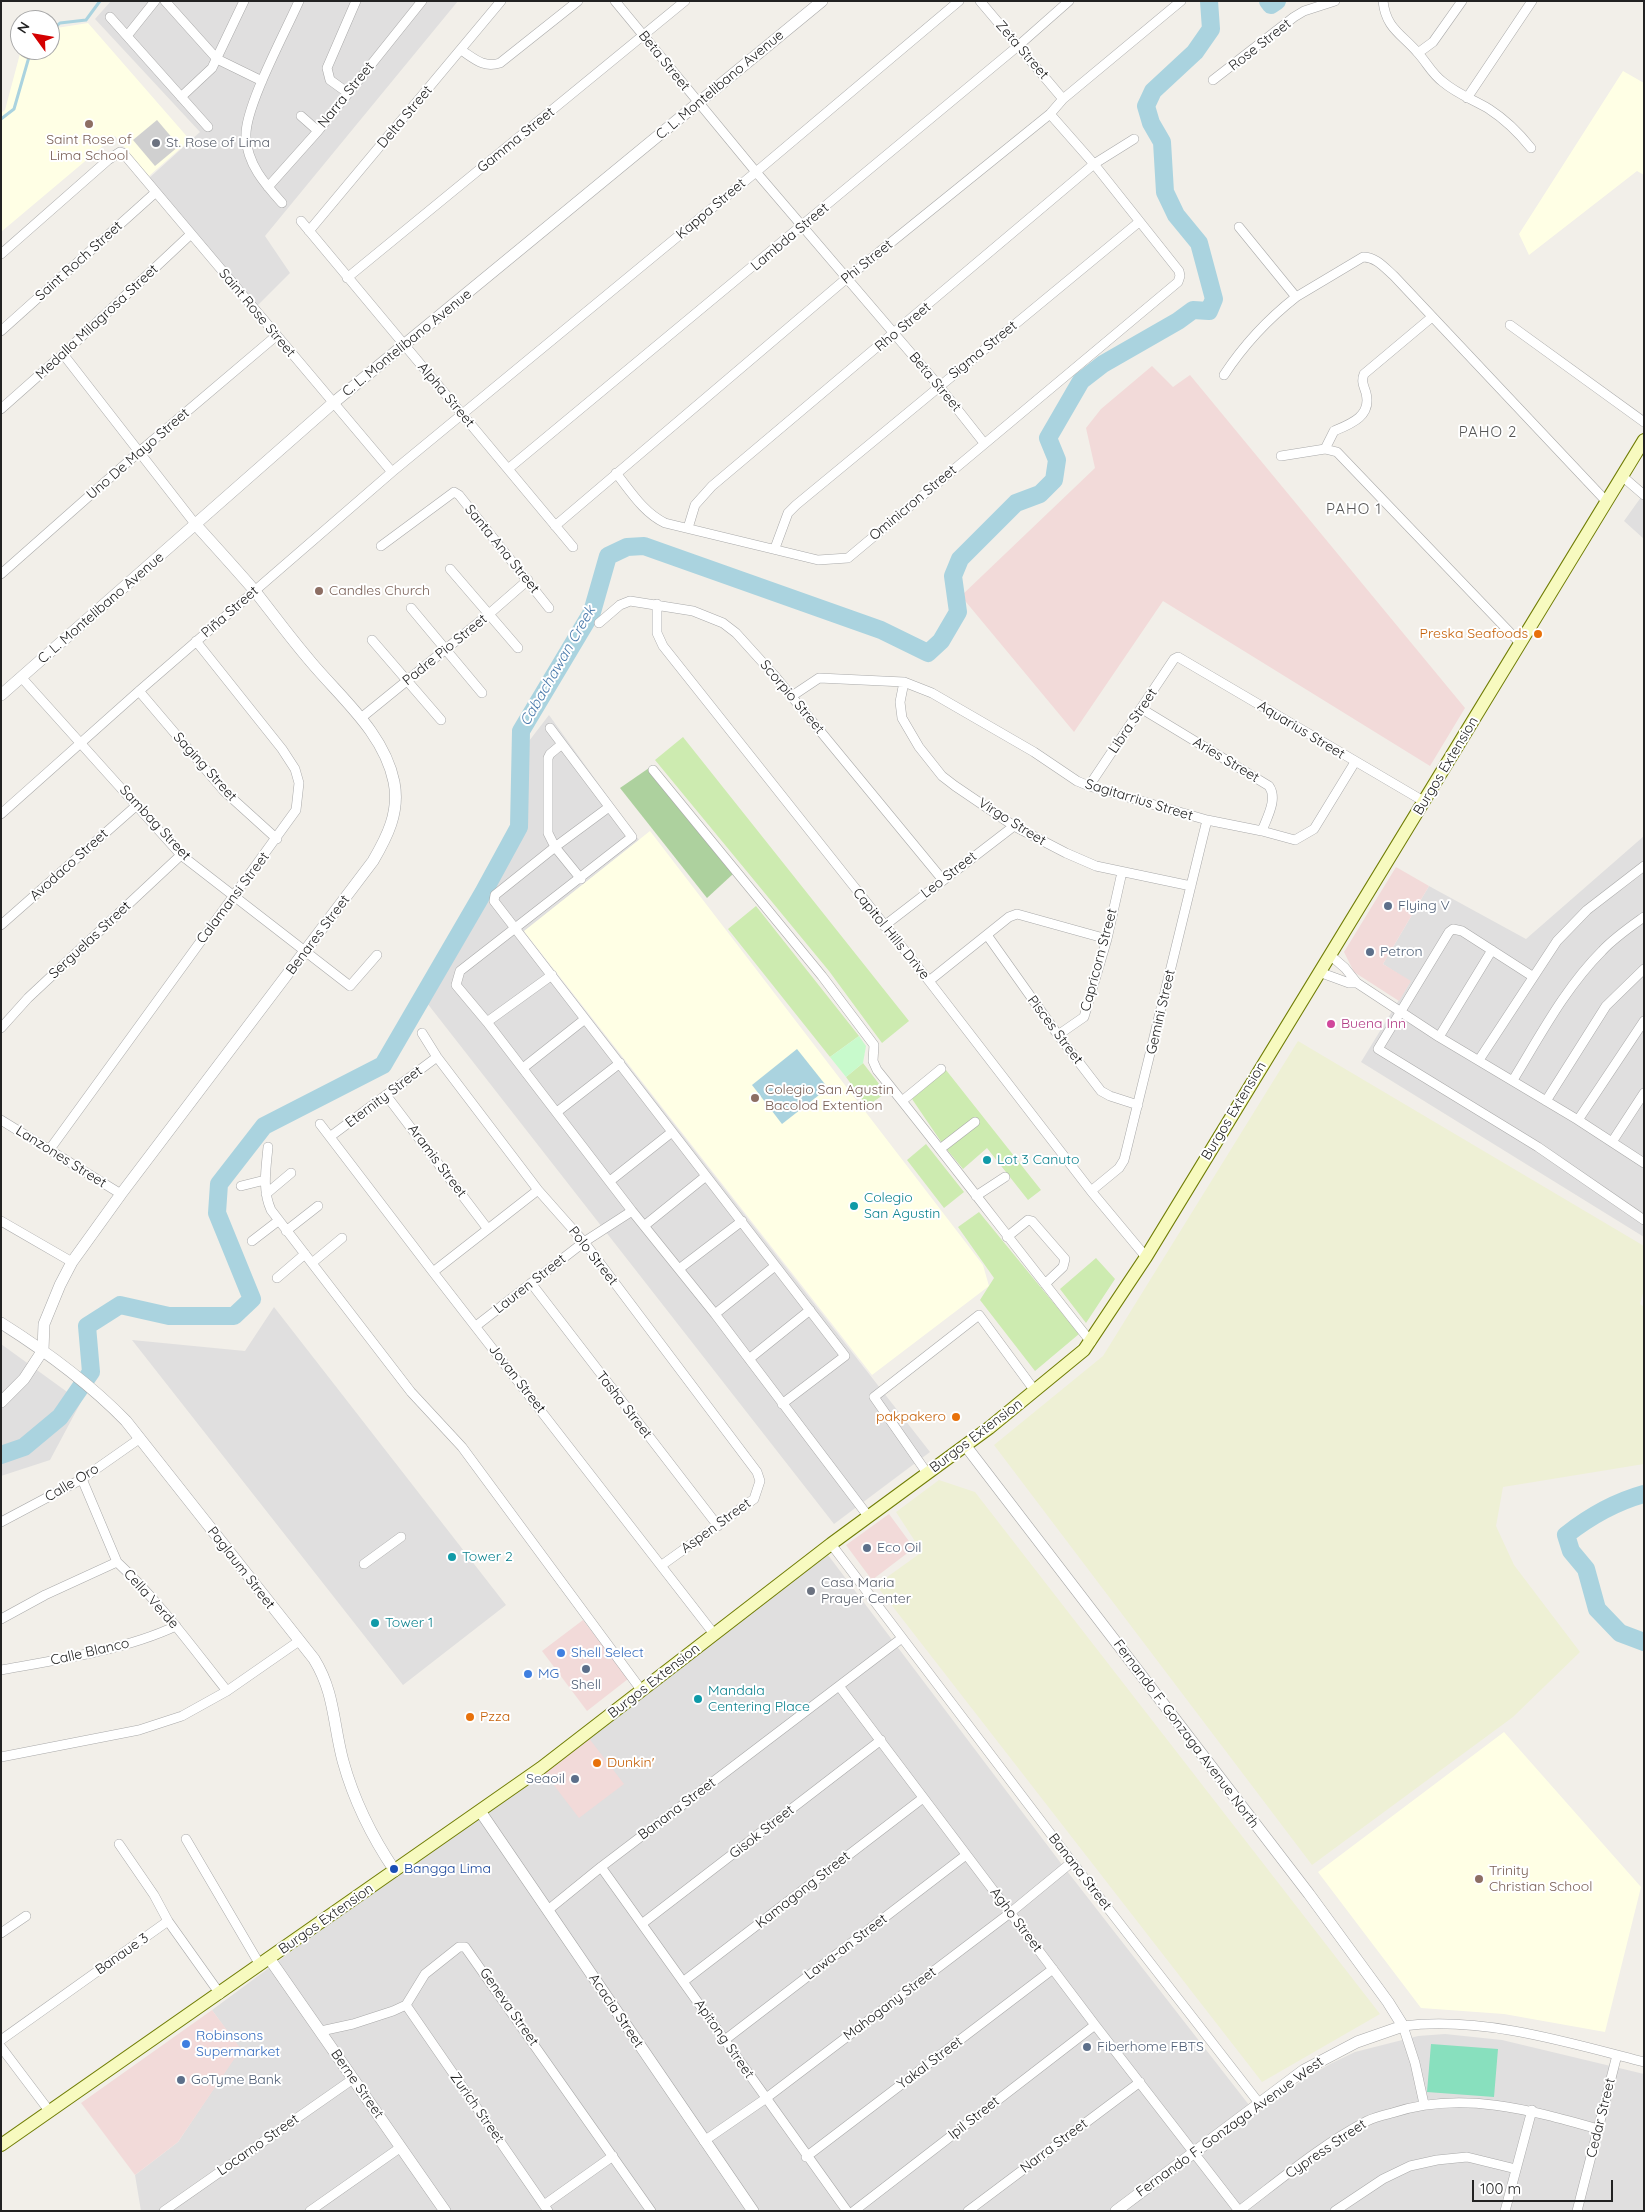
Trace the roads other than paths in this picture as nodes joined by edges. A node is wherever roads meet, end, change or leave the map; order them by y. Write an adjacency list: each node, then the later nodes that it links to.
1 (155, 1): 22 (street)
2 (165, 1): 26 (street)
3 (244, 1): 26 (street)
4 (299, 1): 28 (street)
5 (356, 1): 29 (street)
6 (422, 1): 29 (street, Narra Street)
7 (501, 1): 24 (street, Delta Street)
8 (578, 1): 24 (street)
9 (614, 1): 21 (street, Beta Street)
10 (686, 1): 21 (street, Gamma Street)
11 (822, 1): 33 (street, C. L. Montelibano Avenue)
12 (959, 1): 41 (street, Kappa Street)
13 (980, 1): 23 (street, Zeta Street)
14 (1069, 1): 23 (street, Lambda Street)
15 (1181, 1): 32 (street, Phi Street)
16 (1336, 1): 27 (street, Rose Street)
17 (1383, 1): 25 (street)
18 (1462, 1): 25 (street)
19 (1532, 1): 31 (street)
20 (110, 17): 22 (street)
21 (644, 35): 33 (street, Beta Street); 52 (street, Gamma Street)
22 (127, 36): 30 (street)
23 (1018, 46): 32 (street, Zeta Street); 47 (street, Lambda Street)
24 (461, 50): 49 (street, Delta Street)
25 (1418, 53): 31 (street)
26 (217, 59): 28 (street); 30 (street)
27 (1213, 80)
28 (262, 81): 42 (street)
29 (348, 93): 37 (street, Narra Street)
30 (182, 97): 36 (street)
31 (1467, 98): 39 (street)
32 (1063, 99): 34 (street, Phi Street)
33 (698, 103): 41 (street, Beta Street); 60 (street, C. L. Montelibano Avenue)
34 (1050, 114): 40 (street); 53 (street, Phi Street)
35 (301, 116): 37 (street)
36 (208, 127)
37 (318, 131): 42 (street, Narra Street)
38 (1134, 139): 40 (street, Rho Street)
39 (1531, 148)
40 (1094, 164): 46 (street); 58 (street, Rho Street)
41 (756, 172): 47 (street, Beta Street); 66 (street, Kappa Street)
42 (268, 188): 44 (street)
43 (156, 192): 50 (street, Saint Rose Street); 51 (street, Saint Rose Street); 57 (street, Saint Roch Street)
44 (282, 203)
45 (300, 221): 49 (street, Alpha Street)
46 (1139, 222): 63 (street, Sigma Street); 69 (street, Ominicron Street)
47 (803, 226): 53 (street, Beta Street); 73 (street, Lambda Street)
48 (1239, 227): 54 (street)
49 (310, 231): 52 (street, Alpha Street)
50 (191, 234): 59 (street, Saint Rose Street); 61 (street, Medalla Milagrosa Street)
51 (1, 254)
52 (347, 278): 60 (street, Alpha Street)
53 (847, 278): 58 (street, Beta Street); 75 (street, Phi Street)
54 (1296, 297): 55 (street); 62 (street)
55 (1432, 317): 70 (street); 78 (street)
56 (1510, 325): 67 (street)
57 (1, 331)
58 (894, 334): 63 (street, Beta Street); 81 (street, Rho Street)
59 (276, 336): 64 (street, Saint Rose Street); 71 (street, Uno De Mayo Street)
60 (404, 346): 64 (street, C. L. Montelibano Avenue); 66 (street, Alpha Street)
61 (63, 354): 65 (street, Medalla Milagrosa Street); 71 (street)
62 (1224, 375)
63 (939, 386): 69 (street, Beta Street); 84 (street, Sigma Street)
64 (332, 404): 74 (street, Saint Rose Street); 79 (street, C. L. Montelibano Avenue)
65 (1, 409)
66 (463, 415): 73 (street, Alpha Street); 74 (street, Piña Street)
67 (1644, 422)
68 (1644, 440): 76 (main road, Burgos Extension)
69 (984, 443): 84 (street, Ominicron Street)
70 (1325, 449): 72 (street); 96 (street)
71 (139, 452): 79 (street); 86 (street, Uno De Mayo Street)
72 (1281, 456)
73 (508, 469): 80 (street, Alpha Street)
74 (392, 472): 88 (street, Piña Street)
75 (616, 473): 80 (street, Phi Street); 81 (street, Ominicron Street)
76 (1622, 476): 77 (street); 78 (main road, Burgos Extension)
77 (1644, 495)
78 (1606, 502): 96 (main road, Burgos Extension)
79 (196, 524): 88 (street, Benares Street); 100 (street, C. L. Montelibano Avenue)
80 (555, 526): 83 (street, Alpha Street)
81 (688, 528): 84 (street, Ominicron Street)
82 (381, 546): 87 (street, Santa Ana Street)
83 (573, 547)
84 (775, 548)
85 (450, 569): 92 (street)
86 (1, 574)
87 (528, 580): 91 (street, Santa Ana Street); 92 (street, Padre Pio Street)
88 (254, 591): 95 (street, Piña Street); 108 (street, Benares Street)
89 (657, 604): 93 (street, Scorpio Street); 106 (street, Scorpio Street); 134 (street, Capitol Hills Drive)
90 (411, 608): 98 (street)
91 (549, 608)
92 (489, 614): 97 (street); 98 (street, Padre Pio Street)
93 (599, 623)
94 (372, 640): 101 (street)
95 (196, 641): 103 (street, Piña Street); 123 (street, Calamansi Street)
96 (1520, 643): 116 (main road, Burgos Extension)
97 (518, 648)
98 (446, 650): 101 (street, Padre Pio Street); 104 (street)
99 (1178, 657): 107 (street, Libra Street); 113 (street, Aquarius Street)
100 (21, 676): 105 (street, C. L. Montelibano Avenue); 111 (street, Sambag Street)
101 (407, 681): 108 (street, Padre Pio Street); 109 (street)
102 (904, 682): 106 (street, Sagitarrius Street); 115 (street, Sagitarrius Street); 121 (street, Virgo Street)
103 (139, 691): 111 (street, Piña Street); 123 (street, Saging Street)
104 (482, 693)
105 (1, 694)
106 (792, 696): 129 (street, Scorpio Street)
107 (1142, 709): 115 (street, Libra Street); 122 (street, Aries Street)
108 (361, 718): 139 (street, Benares Street)
109 (441, 720)
110 (550, 728): 112 (street)
111 (81, 743): 117 (street, Sambag Street); 119 (street, Piña Street)
112 (562, 744): 118 (street); 124 (street)
113 (1355, 762): 116 (street, Aquarius Street); 122 (street, Sagitarrius Street)
114 (653, 770): 164 (street)
115 (1089, 786): 120 (street, Sagitarrius Street)
116 (1425, 802): 141 (main road, Burgos Extension)
117 (137, 804): 125 (street, Sambag Street); 133 (street, Avodaco Street)
118 (609, 807): 124 (street); 128 (street)
119 (1, 814)
120 (1207, 820): 122 (street, Sagitarrius Street); 130 (street, Gemini Street)
121 (1014, 826): 127 (street, Virgo Street); 129 (street, Leo Street)
122 (1262, 831)
123 (276, 840): 131 (street, Calamansi Street)
124 (554, 847): 128 (street); 135 (street)
125 (181, 855): 131 (street, Sambag Street); 152 (street, Serguelas Street)
126 (1644, 866): 145 (street)
127 (1122, 872): 130 (street, Virgo Street); 137 (street, Capricorn Street)
128 (580, 879): 135 (street)
129 (942, 879): 134 (street, Leo Street)
130 (1190, 886): 166 (street, Gemini Street)
131 (234, 897): 139 (street, Sambag Street); 176 (street, Calamansi Street)
132 (1644, 917): 161 (street)
133 (1, 925)
134 (884, 926): 146 (street, Capitol Hills Drive)
135 (515, 929): 144 (street); 151 (street)
136 (987, 935): 137 (street); 146 (street); 154 (street, Pisces Street)
137 (1106, 939): 154 (street, Capricorn Street)
138 (1492, 950): 145 (street); 148 (street); 155 (street)
139 (305, 953): 140 (street, Sambag Street); 187 (street, Benares Street)
140 (377, 955)
141 (1330, 955): 143 (main road, Burgos Extension); 147 (street)
142 (1644, 969): 165 (street)
143 (1319, 972): 147 (street); 204 (main road, Burgos Extension)
144 (552, 976): 149 (street); 151 (street)
145 (1532, 976): 157 (street)
146 (929, 981): 186 (street, Capitol Hills Drive)
147 (1357, 983): 148 (street)
148 (1400, 1012): 155 (street); 192 (street)
149 (585, 1019): 158 (street); 159 (street)
150 (1644, 1021): 169 (street)
151 (487, 1022): 159 (street)
152 (1, 1028)
153 (422, 1034): 156 (street, Polo Street)
154 (1058, 1035): 166 (street, Pisces Street)
155 (1439, 1037): 157 (street)
156 (437, 1057): 163 (street, Eternity Street); 185 (street, Polo Street)
157 (1479, 1060): 161 (street)
158 (620, 1063): 167 (street); 172 (street)
159 (522, 1068): 167 (street)
160 (941, 1069): 164 (street)
161 (1513, 1080): 165 (street)
162 (1644, 1093): 174 (street)
163 (386, 1095): 173 (street, Eternity Street); 197 (street, Aramis Street)
164 (902, 1101): 177 (street)
165 (1546, 1101): 169 (street)
166 (1138, 1105): 186 (street, Gemini Street)
167 (557, 1112): 183 (street)
168 (1, 1120): 176 (street, Lanzones Street)
169 (1578, 1120): 174 (street)
170 (975, 1122): 177 (street)
171 (320, 1124): 173 (street, Jovan Street)
172 (672, 1132): 180 (street); 183 (street)
173 (331, 1136): 209 (street, Jovan Street)
174 (1612, 1142): 178 (street)
175 (268, 1148): 182 (street)
176 (50, 1149): 187 (street, Lanzones Street)
177 (940, 1149): 189 (street)
178 (1644, 1163)
179 (291, 1173): 188 (street)
180 (706, 1176): 195 (street); 196 (street)
181 (1005, 1176): 189 (street)
182 (265, 1180): 184 (street); 188 (street)
183 (610, 1181): 191 (street)
184 (241, 1186)
185 (538, 1190): 197 (street); 202 (street, Polo Street)
186 (1091, 1190): 204 (street, Capitol Hills Drive)
187 (121, 1194): 205 (street, Benares Street)
188 (266, 1194): 194 (street)
189 (976, 1196): 199 (street)
190 (318, 1206): 198 (street)
191 (632, 1211): 196 (street); 202 (street, Lauren Street)
192 (1644, 1220)
193 (1, 1221): 205 (street)
194 (278, 1221): 198 (street); 201 (street)
195 (742, 1221): 207 (street); 208 (street)
196 (644, 1226): 208 (street)
197 (488, 1228): 209 (street)
198 (286, 1231): 203 (street)
199 (1007, 1237): 212 (street); 212 (street)
200 (342, 1238): 206 (street)
201 (252, 1241)
202 (584, 1242): 211 (street, Lauren Street); 227 (street, Polo Street)
203 (305, 1254): 206 (street); 210 (street)
204 (1146, 1257): 217 (main road, Burgos Extension)
205 (72, 1262): 218 (street, Benares Street)
206 (312, 1263): 244 (street)
207 (775, 1266): 213 (street); 214 (street)
208 (679, 1269): 214 (street)
209 (433, 1272): 216 (street, Jovan Street)
210 (277, 1278)
211 (531, 1283): 216 (street, Lauren Street); 230 (street, Tasha Street)
212 (1045, 1284): 217 (street)
213 (810, 1310): 219 (street); 222 (street)
214 (715, 1314): 219 (street)
215 (1, 1323): 218 (street, Paglaum Street)
216 (476, 1326): 235 (street, Jovan Street)
217 (1091, 1342): 220 (main road, Burgos Extension)
218 (43, 1350): 221 (street); 223 (street, Paglaum Street)
219 (749, 1359): 222 (street)
220 (1035, 1391): 224 (main road, Burgos Extension); 225 (street)
221 (1, 1402)
222 (782, 1404): 228 (street)
223 (139, 1439): 226 (street, Calle Oro); 240 (street, Paglaum Street)
224 (965, 1445): 225 (main road, Burgos Extension); 267 (street, Fernando F. Gonzaga Avenue North)
225 (927, 1472): 228 (main road, Burgos Extension)
226 (82, 1479): 229 (street, Calle Oro); 233 (street)
227 (760, 1481): 230 (street, Aspen Street)
228 (868, 1516): 232 (main road, Burgos Extension)
229 (1, 1522)
230 (718, 1526): 235 (street, Aspen Street)
231 (401, 1537): 234 (street)
232 (830, 1544): 238 (main road, Burgos Extension); 239 (street, Banana Street)
233 (118, 1562): 236 (street, Cella Verde); 237 (street, Cella Verde)
234 (364, 1564)
235 (662, 1565): 238 (street, Jovan Street)
236 (1, 1619)
237 (176, 1626): 241 (street, Calle Blanco); 243 (street, Cella Verde)
238 (714, 1634): 244 (main road, Burgos Extension)
239 (902, 1638): 242 (street, Banana Street); 252 (street, Banana Street)
240 (299, 1641): 243 (street); 254 (street, Paglaum Street)
241 (1, 1670)
242 (839, 1686): 245 (street, Agho Street); 253 (street, Banana Street)
243 (227, 1691): 246 (street)
244 (642, 1691): 248 (main road, Burgos Extension)
245 (881, 1740): 247 (street, Agho Street); 259 (street, Gisok Street)
246 (1, 1757)
247 (923, 1798): 251 (street, Agho Street); 263 (street, Kamagong Street)
248 (480, 1811): 254 (main road, Burgos Extension); 255 (street, Acacia Street)
249 (186, 1840): 261 (street)
250 (120, 1844): 258 (street)
251 (966, 1855): 256 (street, Agho Street); 269 (street, Lawa-an Street)
252 (1072, 1862): 256 (street, Mahogany Street); 277 (street, Banana Street)
253 (601, 1867): 255 (street, Banana Street); 259 (street, Apitong Street)
254 (395, 1871): 261 (main road, Burgos Extension)
255 (548, 1910): 282 (street, Acacia Street)
256 (1011, 1913): 262 (street, Agho Street); 276 (street, Mahogany Street)
257 (26, 1916): 260 (street)
258 (168, 1921): 264 (street); 270 (street, Banaue 3)
259 (643, 1923): 263 (street, Apitong Street)
260 (1, 1934)
261 (265, 1962): 264 (main road, Burgos Extension); 268 (street, Berne Street)
262 (1053, 1969): 266 (street, Agho Street); 287 (street, Yakal Street)
263 (684, 1982): 269 (street, Apitong Street)
264 (220, 1994): 280 (main road, Burgos Extension)
265 (406, 2005): 268 (street); 286 (street, Geneva Street); 289 (street, Zurich Street)
266 (1095, 2025): 275 (street, Agho Street); 296 (street, Ipil Street)
267 (1403, 2026): 272 (street); 277 (street, Fernando F. Gonzaga Avenue West); 278 (street)
268 (321, 2030): 274 (street, Berne Street)
269 (726, 2039): 276 (street, Apitong Street)
270 (1, 2040)
271 (1, 2046): 280 (street)
272 (1617, 2055): 273 (street); 281 (street, Cedar Street)
273 (1644, 2062)
274 (353, 2079): 284 (street, Berne Street); 290 (street, Locarno Street)
275 (1140, 2082): 285 (street, Agho Street); 297 (street, Narra Street)
276 (765, 2099): 282 (street, Mahogany Street); 287 (street, Apitong Street)
277 (1259, 2104): 285 (street, Fernando F. Gonzaga Avenue West)
278 (1424, 2104): 279 (street, Cypress Street); 299 (street, Cypress Street)
279 (1532, 2110): 281 (street, Cypress Street); 288 (street)
280 (50, 2112): 283 (main road, Burgos Extension)
281 (1598, 2129): 302 (street, Cedar Street)
282 (704, 2141): 294 (street, Acacia Street)
283 (1, 2145)
284 (401, 2147): 291 (street); 292 (street, Berne Street)
285 (1195, 2152): 298 (street, Fernando F. Gonzaga Avenue West); 299 (street, Agho Street)
286 (614, 2156): 289 (street); 293 (street, Geneva Street)
287 (806, 2157): 295 (street, Apitong Street)
288 (1516, 2169): 300 (street); 301 (street)
289 (546, 2208)
290 (164, 2211)
291 (310, 2211)
292 (445, 2211)
293 (651, 2211)
294 (753, 2211)
295 (846, 2211)
296 (854, 2211)
297 (968, 2211)
298 (1116, 2211)
299 (1239, 2211)
300 (1335, 2211)
301 (1505, 2211)
302 (1576, 2211)

